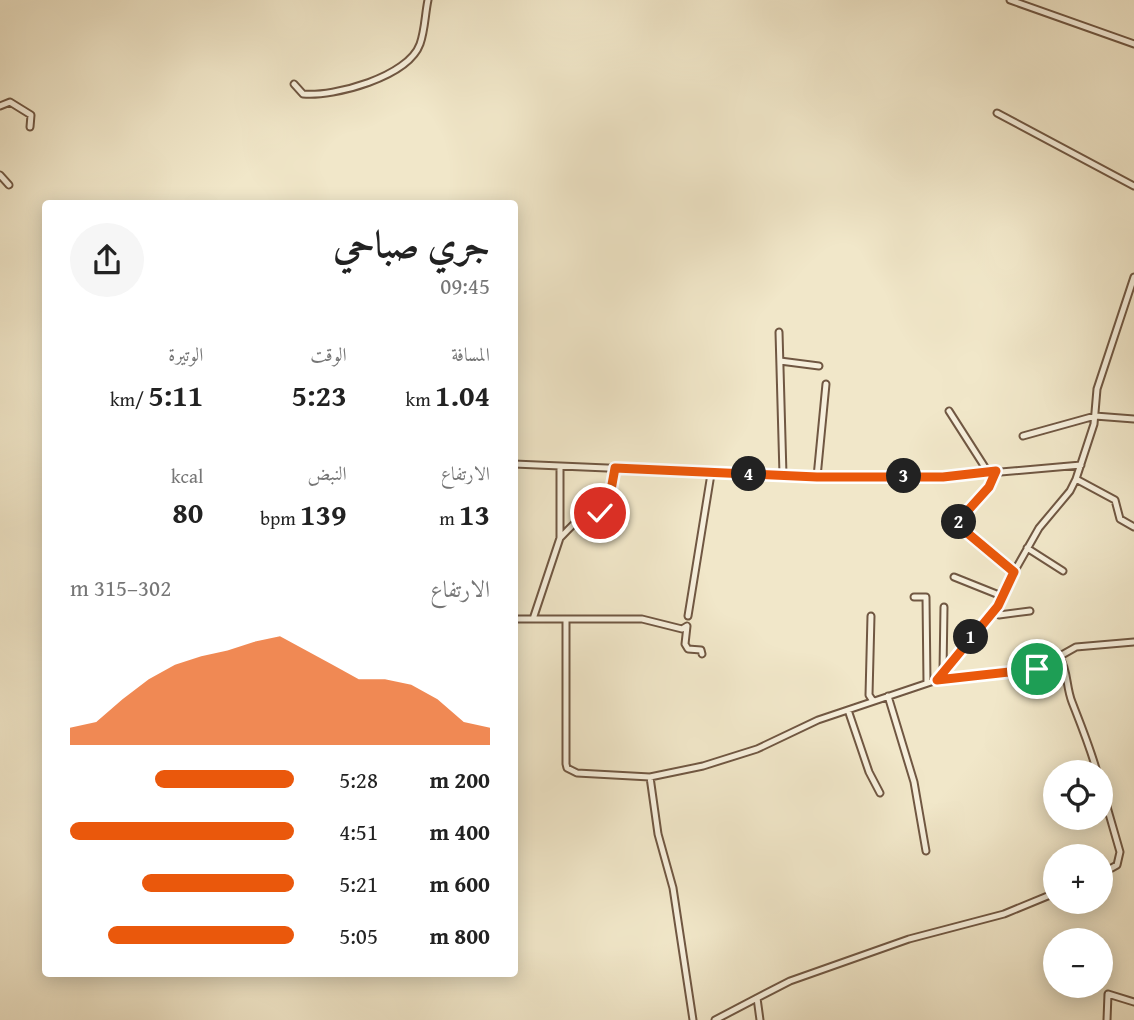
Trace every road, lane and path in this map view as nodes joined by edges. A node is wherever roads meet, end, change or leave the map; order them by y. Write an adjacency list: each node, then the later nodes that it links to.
1 (428, 0): 4 (street)
2 (1010, 0): 3 (street)
3 (1134, 44)
4 (293, 84)
5 (0, 106): 7 (street)
6 (998, 113): 10 (street)
7 (30, 127)
8 (0, 175): 9 (street)
9 (9, 185)
10 (1134, 186)
11 (1134, 277): 17 (street)
12 (779, 332): 13 (street)
13 (780, 361): 14 (street); 27 (street)
14 (819, 366)
15 (826, 384): 28 (street)
16 (949, 411): 25 (street)
17 (1095, 416): 18 (street); 19 (street); 21 (street)
18 (1134, 419)
19 (1023, 436)
20 (518, 464): 22 (street)
21 (1081, 465): 24 (street); 29 (street)
22 (561, 466): 23 (street); 31 (street)
23 (615, 468): 26 (street); 31 (street)
24 (996, 471): 25 (street); 34 (street)
25 (988, 472): 28 (street)
26 (711, 474): 27 (street); 41 (street)
27 (783, 475): 28 (street)
28 (817, 477)
29 (1076, 479): 30 (street); 32 (street)
30 (1134, 527)
31 (560, 538): 44 (street)
32 (1027, 548): 33 (street); 34 (street)
33 (1063, 570)
34 (1014, 572): 37 (street)
35 (954, 577): 37 (street)
36 (914, 597): 51 (street)
37 (1004, 597): 40 (street)
38 (944, 607): 49 (street)
39 (1030, 611): 40 (street)
40 (993, 612): 49 (street)
41 (688, 616)
42 (871, 616): 53 (street)
43 (518, 619): 44 (street)
44 (533, 619): 45 (street)
45 (566, 619): 47 (street); 56 (street)
46 (1134, 642): 48 (street)
47 (702, 654)
48 (1060, 658): 50 (street); 55 (street)
49 (943, 671): 50 (street)
50 (937, 680): 51 (street)
51 (927, 683): 52 (street)
52 (888, 696): 53 (street); 59 (street)
53 (873, 701): 54 (street)
54 (849, 710): 56 (street); 57 (street)
55 (1094, 760)
56 (650, 777): 64 (street)
57 (880, 793)
58 (1113, 828): 60 (street)
59 (926, 850)
60 (1113, 867)
61 (1043, 898): 62 (street)
62 (757, 998): 65 (street); 66 (street)
63 (1134, 1002): 67 (street)
64 (693, 1020)
65 (715, 1020)
66 (760, 1020)
67 (1107, 1020)

